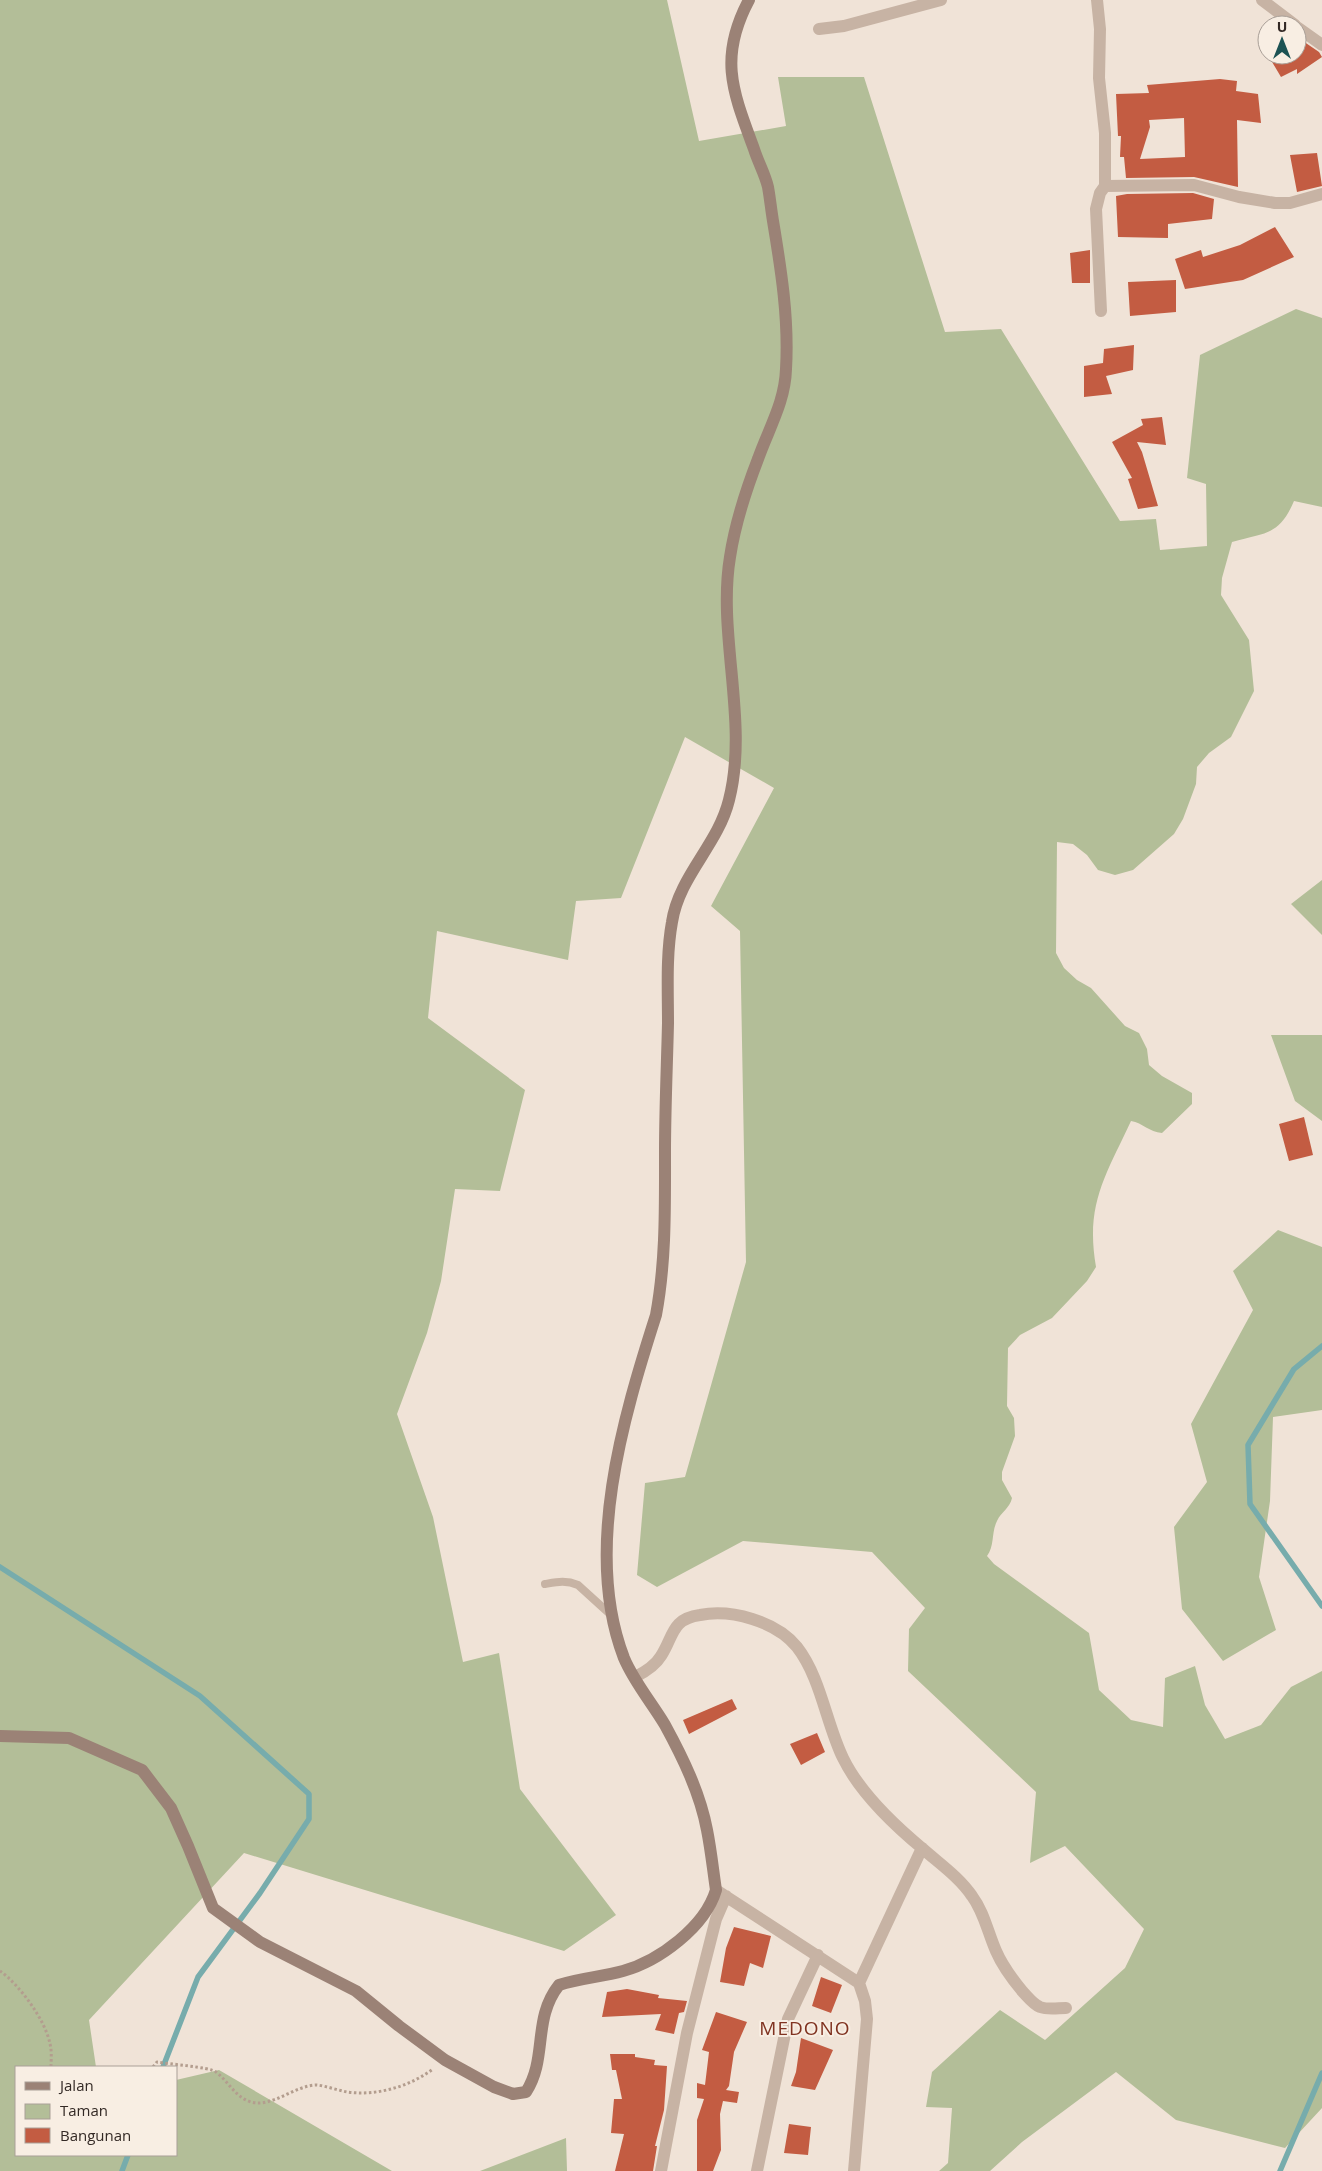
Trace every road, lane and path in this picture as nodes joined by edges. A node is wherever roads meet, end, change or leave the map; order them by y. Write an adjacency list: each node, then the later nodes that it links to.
1 (749, 0): 13 (street)
2 (941, 0): 6 (street)
3 (1097, 0): 9 (street)
4 (1262, 0): 5 (street)
5 (1282, 15)
6 (819, 28)
7 (1307, 34): 8 (street)
8 (1322, 45)
9 (1105, 186): 10 (street); 11 (street)
10 (1322, 194)
11 (1100, 311)
12 (545, 1584): 13 (lane)
13 (614, 1617): 14 (street)
14 (635, 1677): 16 (street); 17 (street)
15 (0, 1736): 22 (street)
16 (922, 1848): 20 (street); 21 (street)
17 (721, 1893): 18 (street); 22 (street); 25 (street)
18 (818, 1955): 20 (street); 26 (street)
19 (0, 1971): 23 (path)
20 (859, 1983): 27 (street)
21 (1066, 2008)
22 (445, 2060): 24 (path)
23 (51, 2066)
24 (154, 2066)
25 (661, 2171)
26 (757, 2171)
27 (854, 2171)

